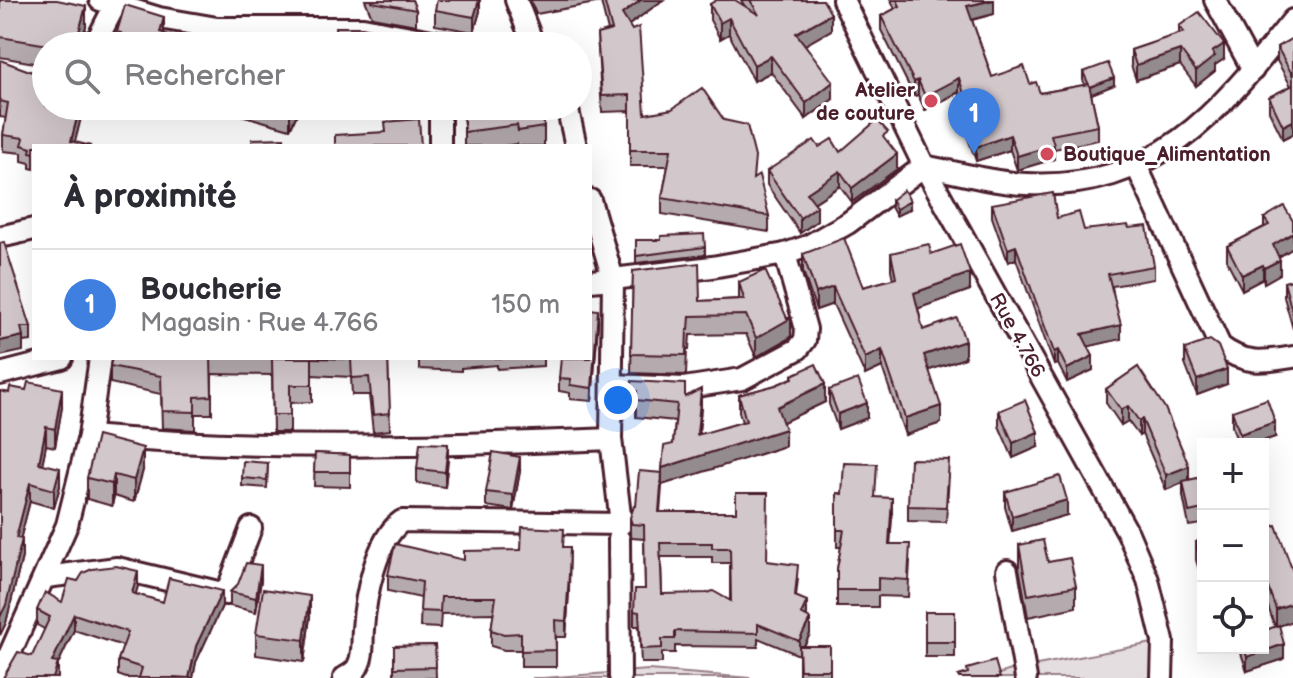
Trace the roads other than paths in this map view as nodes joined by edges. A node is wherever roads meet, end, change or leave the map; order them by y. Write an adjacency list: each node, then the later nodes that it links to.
1 (516, 0): 8 (street)
2 (843, 0): 14 (street, Rue 4.766)
3 (1215, 0): 9 (street)
4 (108, 2): 6 (street); 7 (street)
5 (1293, 20): 9 (street)
6 (98, 32)
7 (382, 32)
8 (529, 32)
9 (1253, 70): 15 (street)
10 (440, 120): 12 (street)
11 (570, 120): 13 (street)
12 (440, 144)
13 (576, 144)
14 (924, 166): 15 (street); 19 (street); 37 (street, Rue 4.766)
15 (1137, 167): 22 (street)
16 (592, 207): 20 (street)
17 (32, 229): 18 (street)
18 (0, 237)
19 (785, 254): 20 (street); 26 (street)
20 (613, 279): 21 (street); 26 (street)
21 (592, 281)
22 (1293, 357)
23 (54, 360): 25 (street)
24 (100, 360): 27 (street)
25 (0, 374)
26 (612, 385): 28 (street)
27 (89, 436): 28 (street); 32 (street)
28 (611, 439): 35 (street)
29 (251, 528): 32 (street)
30 (619, 539): 34 (street)
31 (1007, 571): 36 (street)
32 (46, 577): 33 (street)
33 (0, 676)
34 (620, 677)
35 (344, 678)
36 (1026, 678)
37 (1162, 678)

